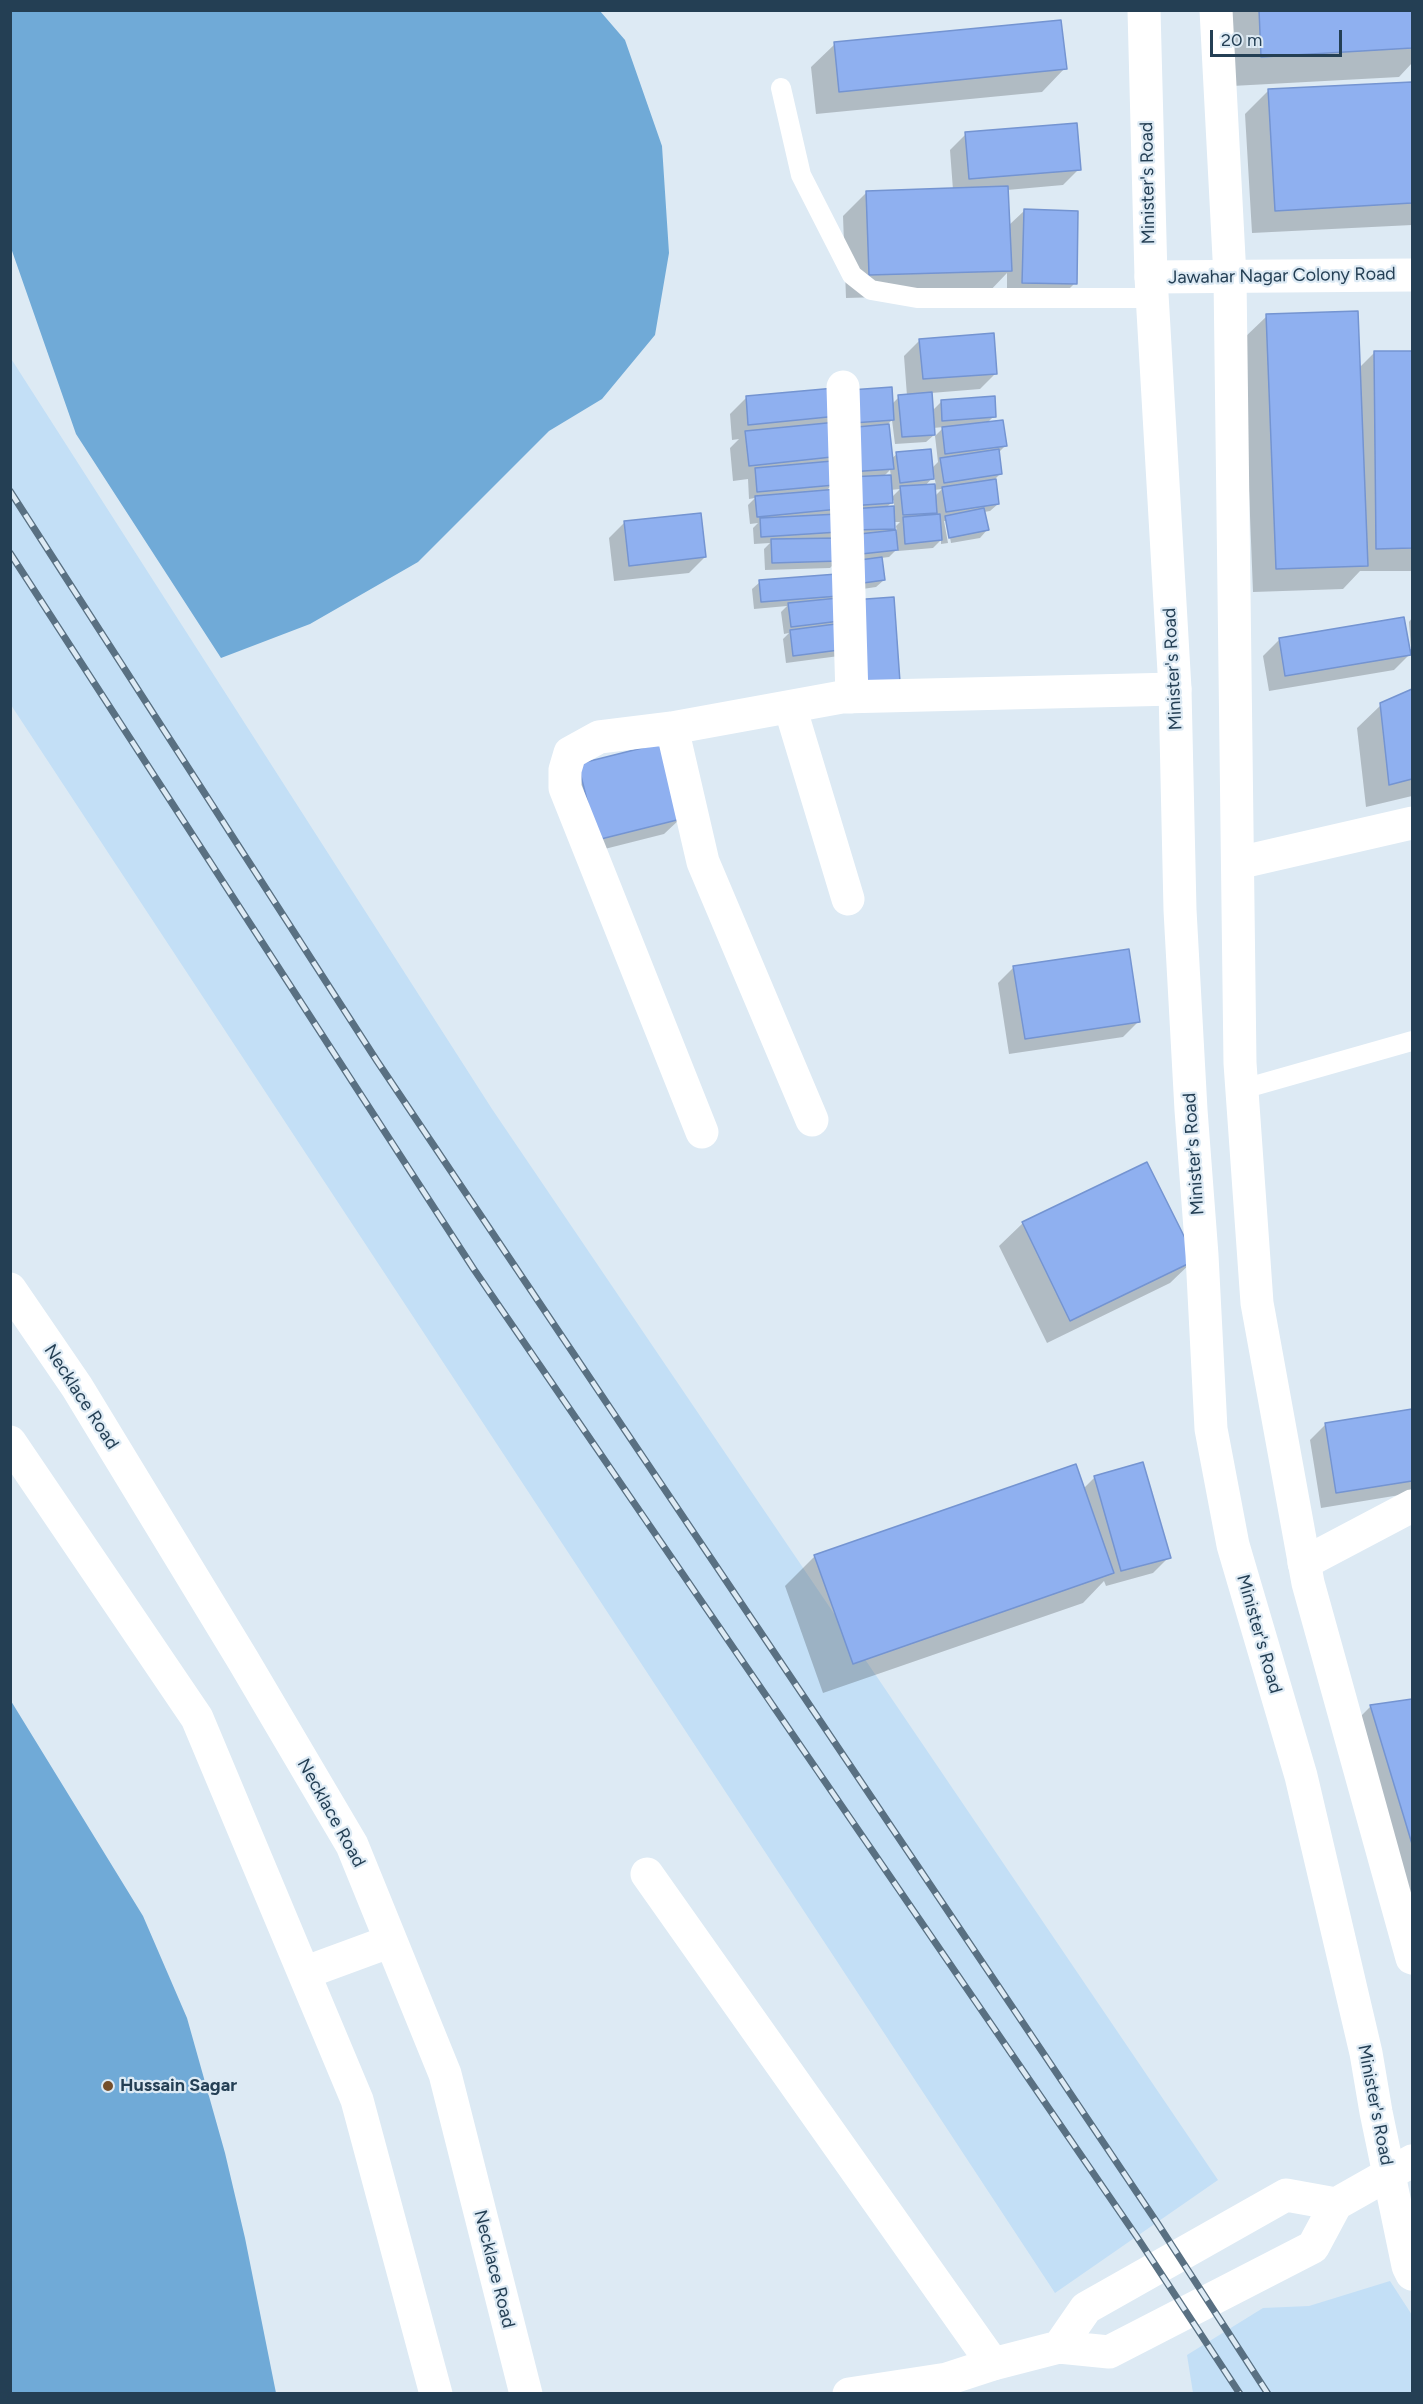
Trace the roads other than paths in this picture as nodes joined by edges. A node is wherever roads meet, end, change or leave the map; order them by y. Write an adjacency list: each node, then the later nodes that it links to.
1 (1144, 10): 6 (main road, Minister's Road)
2 (1216, 10): 5 (main road)
3 (781, 88): 6 (lane)
4 (1413, 275): 5 (main road, Jawahar Nagar Colony Road)
5 (1230, 277): 6 (main road, Jawahar Nagar Colony Road); 13 (main road)
6 (1151, 288): 8 (main road, Minister's Road)
7 (843, 387): 9 (main road)
8 (1175, 688): 9 (main road); 27 (main road, Minister's Road)
9 (852, 697): 10 (main road)
10 (790, 707): 11 (main road); 14 (main road)
11 (672, 728): 17 (main road); 18 (main road)
12 (1413, 824): 13 (main road)
13 (1238, 863): 16 (main road)
14 (848, 899)
15 (1413, 1041): 16 (lane)
16 (1243, 1089): 22 (main road)
17 (812, 1120)
18 (702, 1132)
19 (10, 1289): 24 (main road, Necklace Road)
20 (10, 1442): 26 (main road)
21 (1413, 1506): 22 (main road)
22 (1304, 1563): 25 (main road)
23 (647, 1874): 31 (main road)
24 (391, 1941): 26 (main road); 34 (main road, Necklace Road)
25 (1413, 1958)
26 (304, 1973): 33 (main road)
27 (1401, 2168): 28 (main road); 29 (main road, Minister's Road)
28 (1336, 2204): 30 (main road); 30 (main road)
29 (1413, 2274)
30 (1059, 2347): 31 (main road)
31 (993, 2364): 32 (main road)
32 (947, 2386): 35 (main road)
33 (436, 2394)
34 (526, 2394)
35 (849, 2394)

